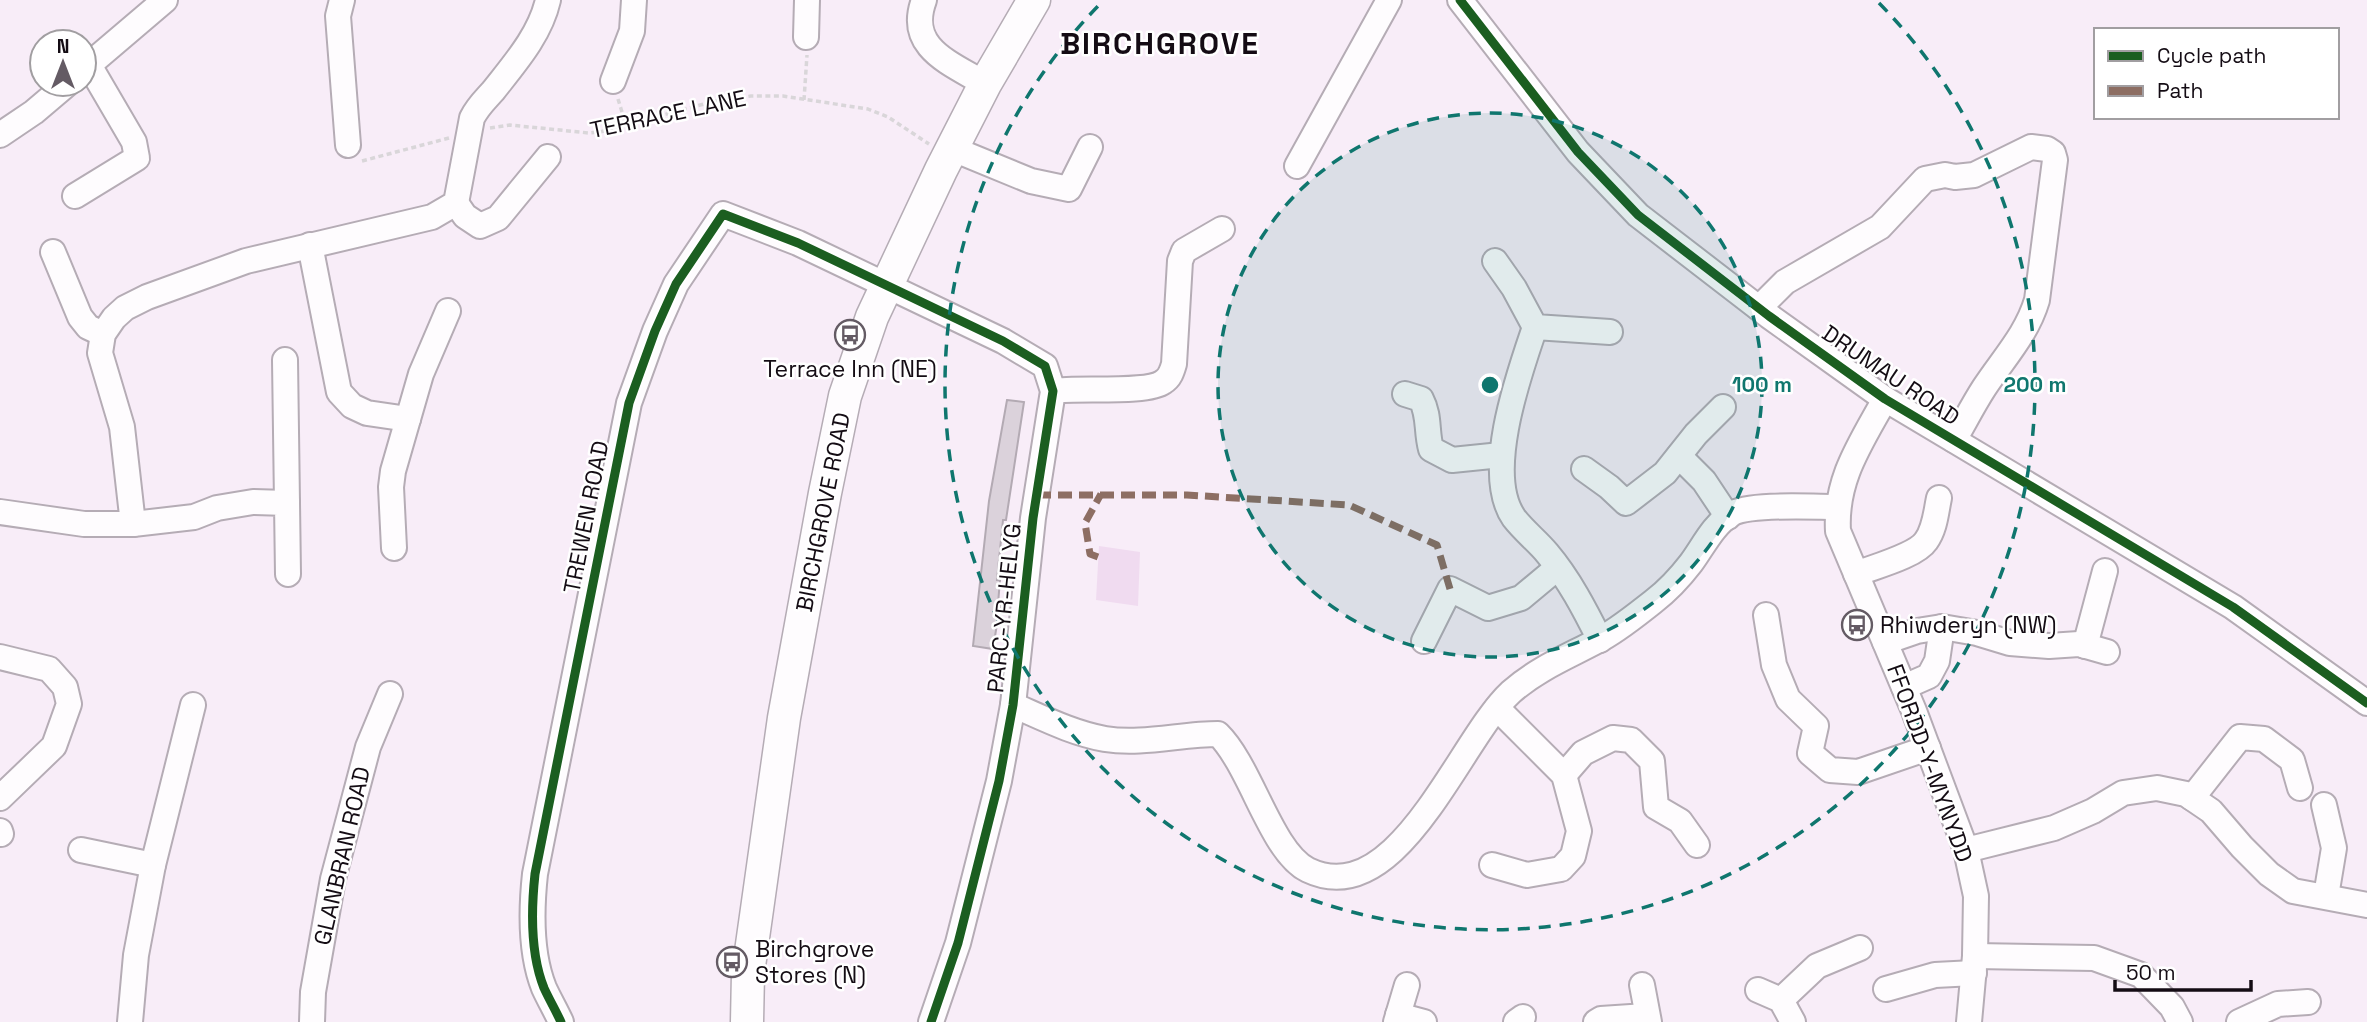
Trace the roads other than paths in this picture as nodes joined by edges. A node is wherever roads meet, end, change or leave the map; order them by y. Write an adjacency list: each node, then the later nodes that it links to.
1 (165, 0): 11 (street)
2 (342, 0): 17 (street)
3 (548, 0): 23 (street)
4 (634, 0): 12 (street)
5 (807, 0): 10 (street)
6 (924, 0): 13 (street)
7 (1034, 0): 13 (main road, BIRCHGROVE ROAD)
8 (1389, 0): 21 (street)
9 (1460, 0): 29 (street, DRUMAU ROAD)
10 (806, 37)
11 (98, 58)
12 (613, 80)
13 (985, 84): 19 (main road, BIRCHGROVE ROAD)
14 (98, 85): 22 (street)
15 (50, 98): 16 (street)
16 (0, 135)
17 (348, 145)
18 (1090, 147): 19 (street)
19 (950, 153): 28 (main road, BIRCHGROVE ROAD)
20 (548, 157): 23 (street)
21 (1297, 166)
22 (75, 196)
23 (456, 203): 25 (street)
24 (1222, 229): 35 (street)
25 (310, 245): 33 (street); 39 (street)
26 (53, 252): 33 (street)
27 (1495, 261): 31 (street)
28 (888, 287): 35 (street); 92 (street, TREWEN ROAD); 93 (main road, BIRCHGROVE ROAD)
29 (1759, 308): 37 (street, DRUMAU ROAD); 40 (street)
30 (448, 310): 39 (street)
31 (1535, 327): 32 (street); 41 (street)
32 (1610, 332)
33 (103, 334): 49 (street)
34 (285, 360): 45 (street)
35 (1053, 391): 65 (street, PARC-YR-HELYG)
36 (1405, 394): 41 (street)
37 (1885, 399): 40 (street, DRUMAU ROAD); 46 (street, FFORDD-Y-MYNYDD)
38 (1723, 407): 42 (street)
39 (408, 419): 50 (street)
40 (1954, 440): 63 (street, DRUMAU ROAD)
41 (1501, 455): 51 (street)
42 (1679, 456): 43 (street); 48 (street)
43 (1584, 469)
44 (1939, 498): 54 (street)
45 (287, 503): 49 (street); 53 (street)
46 (1837, 507): 48 (street); 54 (street, FFORDD-Y-MYNYDD)
47 (0, 512): 49 (street)
48 (1728, 517): 57 (street)
49 (133, 524)
50 (394, 548)
51 (1558, 568): 57 (street); 58 (street)
52 (2105, 571): 56 (street)
53 (288, 573)
54 (1856, 574): 59 (street, FFORDD-Y-MYNYDD)
55 (1766, 615): 67 (street)
56 (1942, 627): 59 (street); 61 (street)
57 (1600, 640): 66 (street)
58 (1424, 641)
59 (1885, 642): 61 (street, FFORDD-Y-MYNYDD)
60 (0, 657): 70 (street)
61 (1904, 687): 67 (street, FFORDD-Y-MYNYDD)
62 (390, 694): 91 (street, GLANBRAN ROAD)
63 (2367, 704)
64 (193, 705): 76 (street)
65 (1013, 705): 66 (street); 94 (street, PARC-YR-HELYG)
66 (1497, 708): 68 (street)
67 (1928, 748): 75 (street, FFORDD-Y-MYNYDD)
68 (1564, 775): 73 (street); 77 (street)
69 (2300, 788): 71 (street)
70 (0, 798)
71 (2192, 798): 75 (street); 78 (street)
72 (2325, 805): 78 (street)
73 (1696, 845)
74 (81, 849): 76 (street)
75 (1966, 850): 81 (street, FFORDD-Y-MYNYDD)
76 (153, 865): 90 (street)
77 (1492, 865)
78 (2326, 896): 79 (street)
79 (2367, 905)
80 (1860, 948): 86 (street)
81 (1974, 964): 84 (street); 98 (street, FFORDD-Y-MYNYDD); 99 (street)
82 (1407, 985): 88 (street)
83 (1642, 985): 89 (street)
84 (1886, 989)
85 (1758, 990): 86 (street)
86 (1782, 1000): 97 (street)
87 (2308, 1002): 100 (street)
88 (1397, 1018): 95 (street)
89 (1648, 1019): 96 (street)
90 (130, 1022)
91 (312, 1022)
92 (561, 1022)
93 (747, 1022)
94 (931, 1022)
95 (1424, 1022)
96 (1596, 1022)
97 (1793, 1022)
98 (1969, 1022)
99 (2180, 1022)
100 (2239, 1022)

